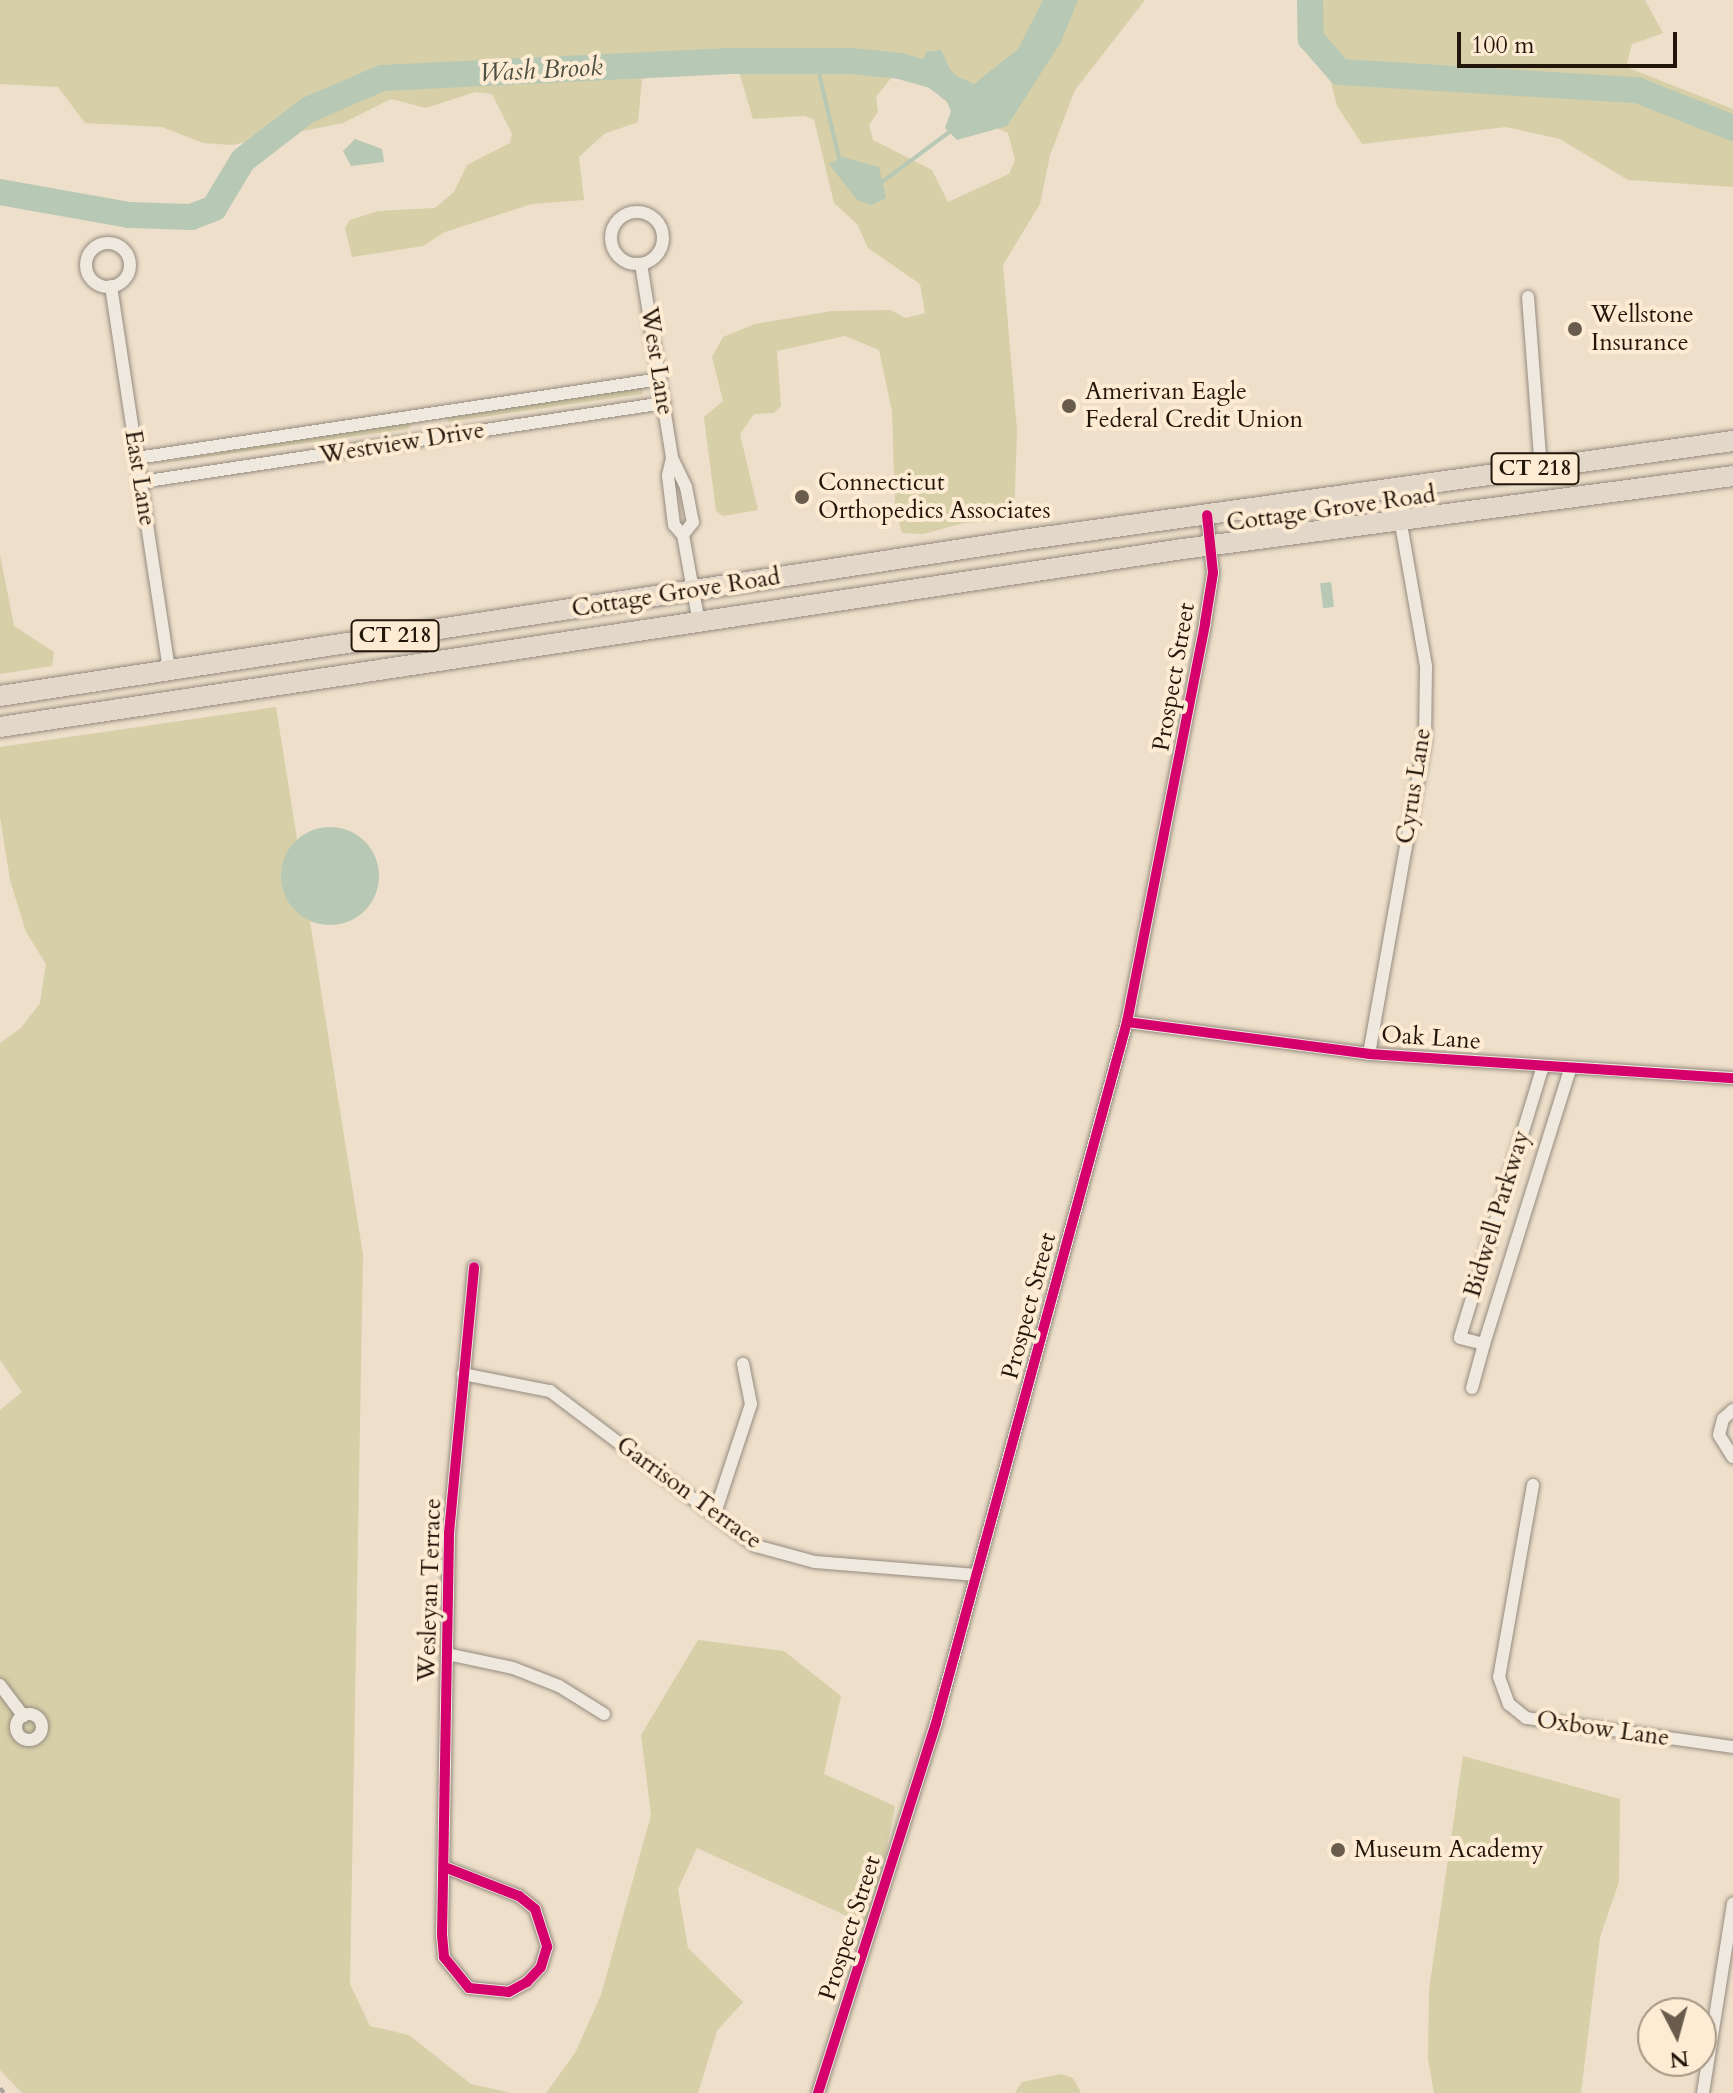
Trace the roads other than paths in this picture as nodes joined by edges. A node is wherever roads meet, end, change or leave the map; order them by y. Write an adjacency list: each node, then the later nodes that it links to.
1 (641, 264): 1 (street); 4 (street, West Lane)
2 (111, 286): 7 (street, East Lane)
3 (1528, 297): 8 (street)
4 (660, 379): 5 (street, West Lane); 7 (street, Westview Drive)
5 (664, 403): 10 (street, Westview Drive); 14 (street, West Lane)
6 (1733, 441): 8 (main road, Cottage Grove Road / CT 218)
7 (137, 458): 10 (street, East Lane)
8 (1541, 468): 11 (main road, Cottage Grove Road / CT 218)
9 (1733, 476): 12 (main road, Cottage Grove Road / CT 218)
10 (141, 482): 16 (street, East Lane)
11 (1207, 515): 13 (street, Prospect Street); 14 (main road, Cottage Grove Road / CT 218)
12 (1400, 518): 13 (main road, Cottage Grove Road / CT 218); 20 (street, Cyrus Lane)
13 (1210, 545): 15 (main road, Cottage Grove Road / CT 218); 19 (street, Prospect Street)
14 (693, 591): 15 (street, West Lane); 16 (main road, Cottage Grove Road / CT 218)
15 (699, 623): 18 (main road, Cottage Grove Road / CT 218)
16 (169, 670): 17 (main road, Cottage Grove Road / CT 218)
17 (0, 696)
18 (0, 727)
19 (1127, 1022): 20 (street, Oak Lane); 33 (street, Prospect Street)
20 (1369, 1054): 21 (street, Oak Lane)
21 (1543, 1066): 22 (street, Oak Lane); 25 (street, Bidwell Parkway)
22 (1571, 1067): 23 (street, Oak Lane); 25 (street, Bidwell Parkway)
23 (1733, 1078)
24 (474, 1267): 27 (street, Wesleyan Terrace)
25 (1484, 1344): 28 (street, Bidwell Parkway)
26 (743, 1364): 32 (street)
27 (463, 1374): 32 (street, Garrison Terrace); 34 (street, Wesleyan Terrace)
28 (1472, 1388)
29 (1733, 1410): 30 (street)
30 (1733, 1457)
31 (1533, 1485): 38 (street, Oxbow Lane)
32 (715, 1513): 33 (street, Garrison Terrace)
33 (976, 1575): 41 (street, Prospect Street)
34 (447, 1654): 36 (street); 39 (street, Wesleyan Terrace)
35 (0, 1685): 37 (street)
36 (604, 1714)
37 (23, 1716)
38 (1733, 1747)
39 (447, 1868): 39 (street, Wesleyan Terrace)
40 (1733, 1903): 42 (street)
41 (818, 2093)
42 (1703, 2093)

